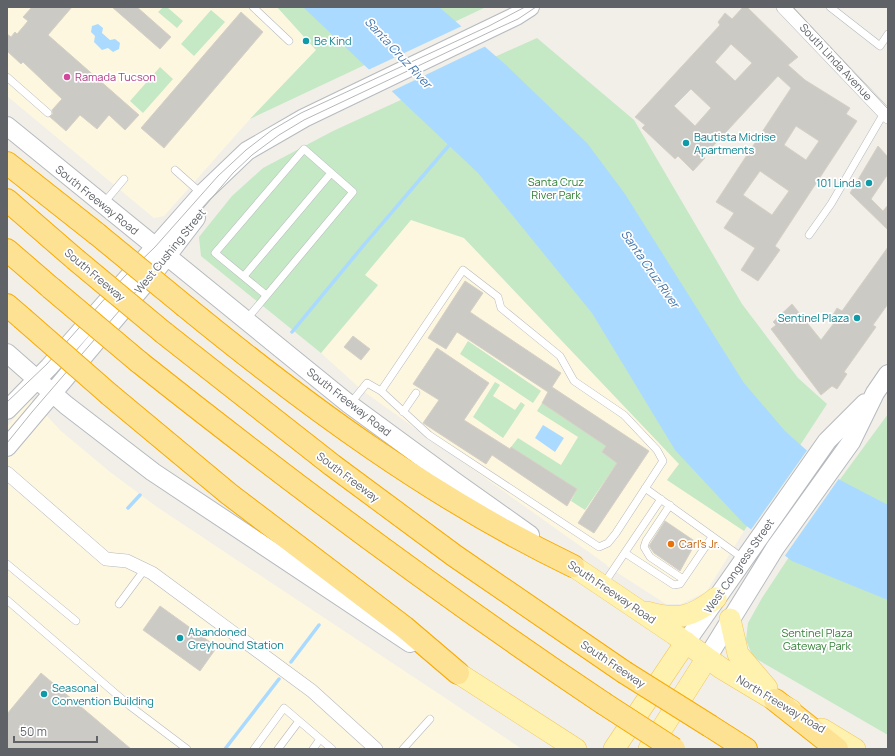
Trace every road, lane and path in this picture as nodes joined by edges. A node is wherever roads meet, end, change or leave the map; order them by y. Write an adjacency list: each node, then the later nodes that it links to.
1 (253, 7): 6 (lane)
2 (530, 7): 11 (main road, West Cushing Street)
3 (784, 7): 9 (street, South Linda Avenue)
4 (830, 7): 5 (lane)
5 (888, 34)
6 (289, 42)
7 (7, 77): 8 (lane)
8 (48, 113)
9 (884, 113): 19 (lane)
10 (7, 126): 18 (main road, South Freeway Road)
11 (276, 133): 16 (main road, West Cushing Street); 21 (main road, West Cushing Street)
12 (7, 163): 45 (highway, bridge)
13 (175, 170): 16 (lane)
14 (331, 173): 22 (lane); 22 (lane); 23 (lane)
15 (124, 179): 18 (lane)
16 (202, 194): 21 (main road, West Cushing Street)
17 (7, 200): 75 (highway, South Freeway, bridge)
18 (102, 204): 21 (main road, South Freeway Road)
19 (809, 234)
20 (7, 250): 74 (highway, bridge)
21 (161, 251): 25 (main road, South Freeway Road); 28 (main road, West Cushing Street); 30 (main road, West Cushing Street)
22 (244, 276): 23 (lane)
23 (266, 295): 25 (lane)
24 (14, 312): 57 (highway, bridge)
25 (246, 320): 33 (main road, South Freeway Road)
26 (7, 354): 28 (main road)
27 (888, 374): 32 (main road, West Congress Street)
28 (36, 379): 30 (main road); 34 (main road, West Cushing Street)
29 (381, 391): 33 (lane); 35 (lane); 38 (lane)
30 (52, 393): 36 (main road, West Cushing Street); 57 (main road)
31 (416, 393): 35 (lane)
32 (875, 393): 43 (main road, West Congress Street); 53 (main road, West Congress Street)
33 (349, 404): 45 (main road, South Freeway Road)
34 (7, 410)
35 (403, 412): 38 (lane)
36 (7, 448)
37 (7, 473): 46 (street)
38 (645, 488): 39 (lane)
39 (661, 499): 40 (lane); 42 (lane)
40 (670, 505): 41 (lane); 47 (lane)
41 (712, 537): 43 (lane); 47 (lane)
42 (625, 553): 47 (lane); 48 (lane)
43 (744, 559): 49 (main road, West Congress Street)
44 (7, 564): 54 (lane)
45 (572, 566): 48 (main road, South Freeway Road)
46 (145, 569): 51 (lane); 68 (street)
47 (683, 579)
48 (602, 586): 52 (main road, South Freeway Road)
49 (716, 598): 52 (main road); 55 (main road, West Congress Street)
50 (7, 600): 63 (lane)
51 (119, 604)
52 (638, 609): 55 (main road, South Freeway Road)
53 (730, 619): 56 (main road, West Congress Street); 58 (main road)
54 (76, 621)
55 (686, 642): 56 (main road, South Freeway Road); 72 (main road, West Congress Street)
56 (707, 658): 58 (main road, North Freeway Road); 73 (main road, West Congress Street)
57 (458, 673): 61 (main road)
58 (775, 700): 76 (highway); 77 (main road, North Freeway Road)
59 (430, 719): 69 (lane)
60 (299, 721): 62 (lane); 64 (lane); 65 (lane)
61 (546, 730): 70 (main road); 71 (main road)
62 (320, 739): 66 (lane); 67 (lane)
63 (186, 749)
64 (254, 749)
65 (278, 749)
66 (313, 749)
67 (332, 749)
68 (376, 749)
69 (403, 749)
70 (559, 749)
71 (576, 749)
72 (614, 749)
73 (649, 749)
74 (674, 749)
75 (746, 749)
76 (837, 749)
77 (855, 749)

